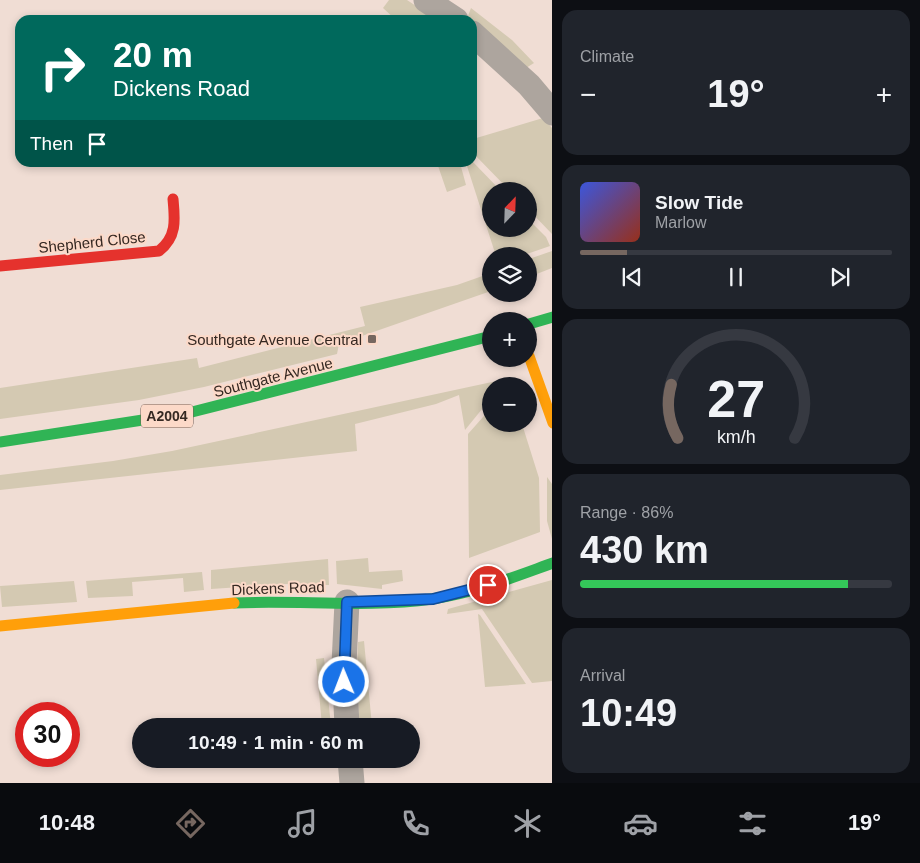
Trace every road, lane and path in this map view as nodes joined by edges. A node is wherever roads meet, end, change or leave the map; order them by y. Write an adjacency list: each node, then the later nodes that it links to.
1 (426, 0): 2 (street)
2 (448, 15)
3 (477, 38): 4 (street)
4 (552, 113)
5 (173, 199): 6 (street, Shepherd Close)
6 (0, 266)
7 (552, 316): 8 (street)
8 (537, 321)
9 (482, 338): 12 (street, Southgate Avenue / A2004)
10 (533, 367): 11 (street)
11 (552, 424)
12 (0, 442)
13 (552, 563): 14 (street, Dickens Road)
14 (347, 602): 15 (street, Dickens Road); 16 (street)
15 (0, 626)
16 (347, 718)
17 (351, 768): 18 (street)
18 (352, 783)

